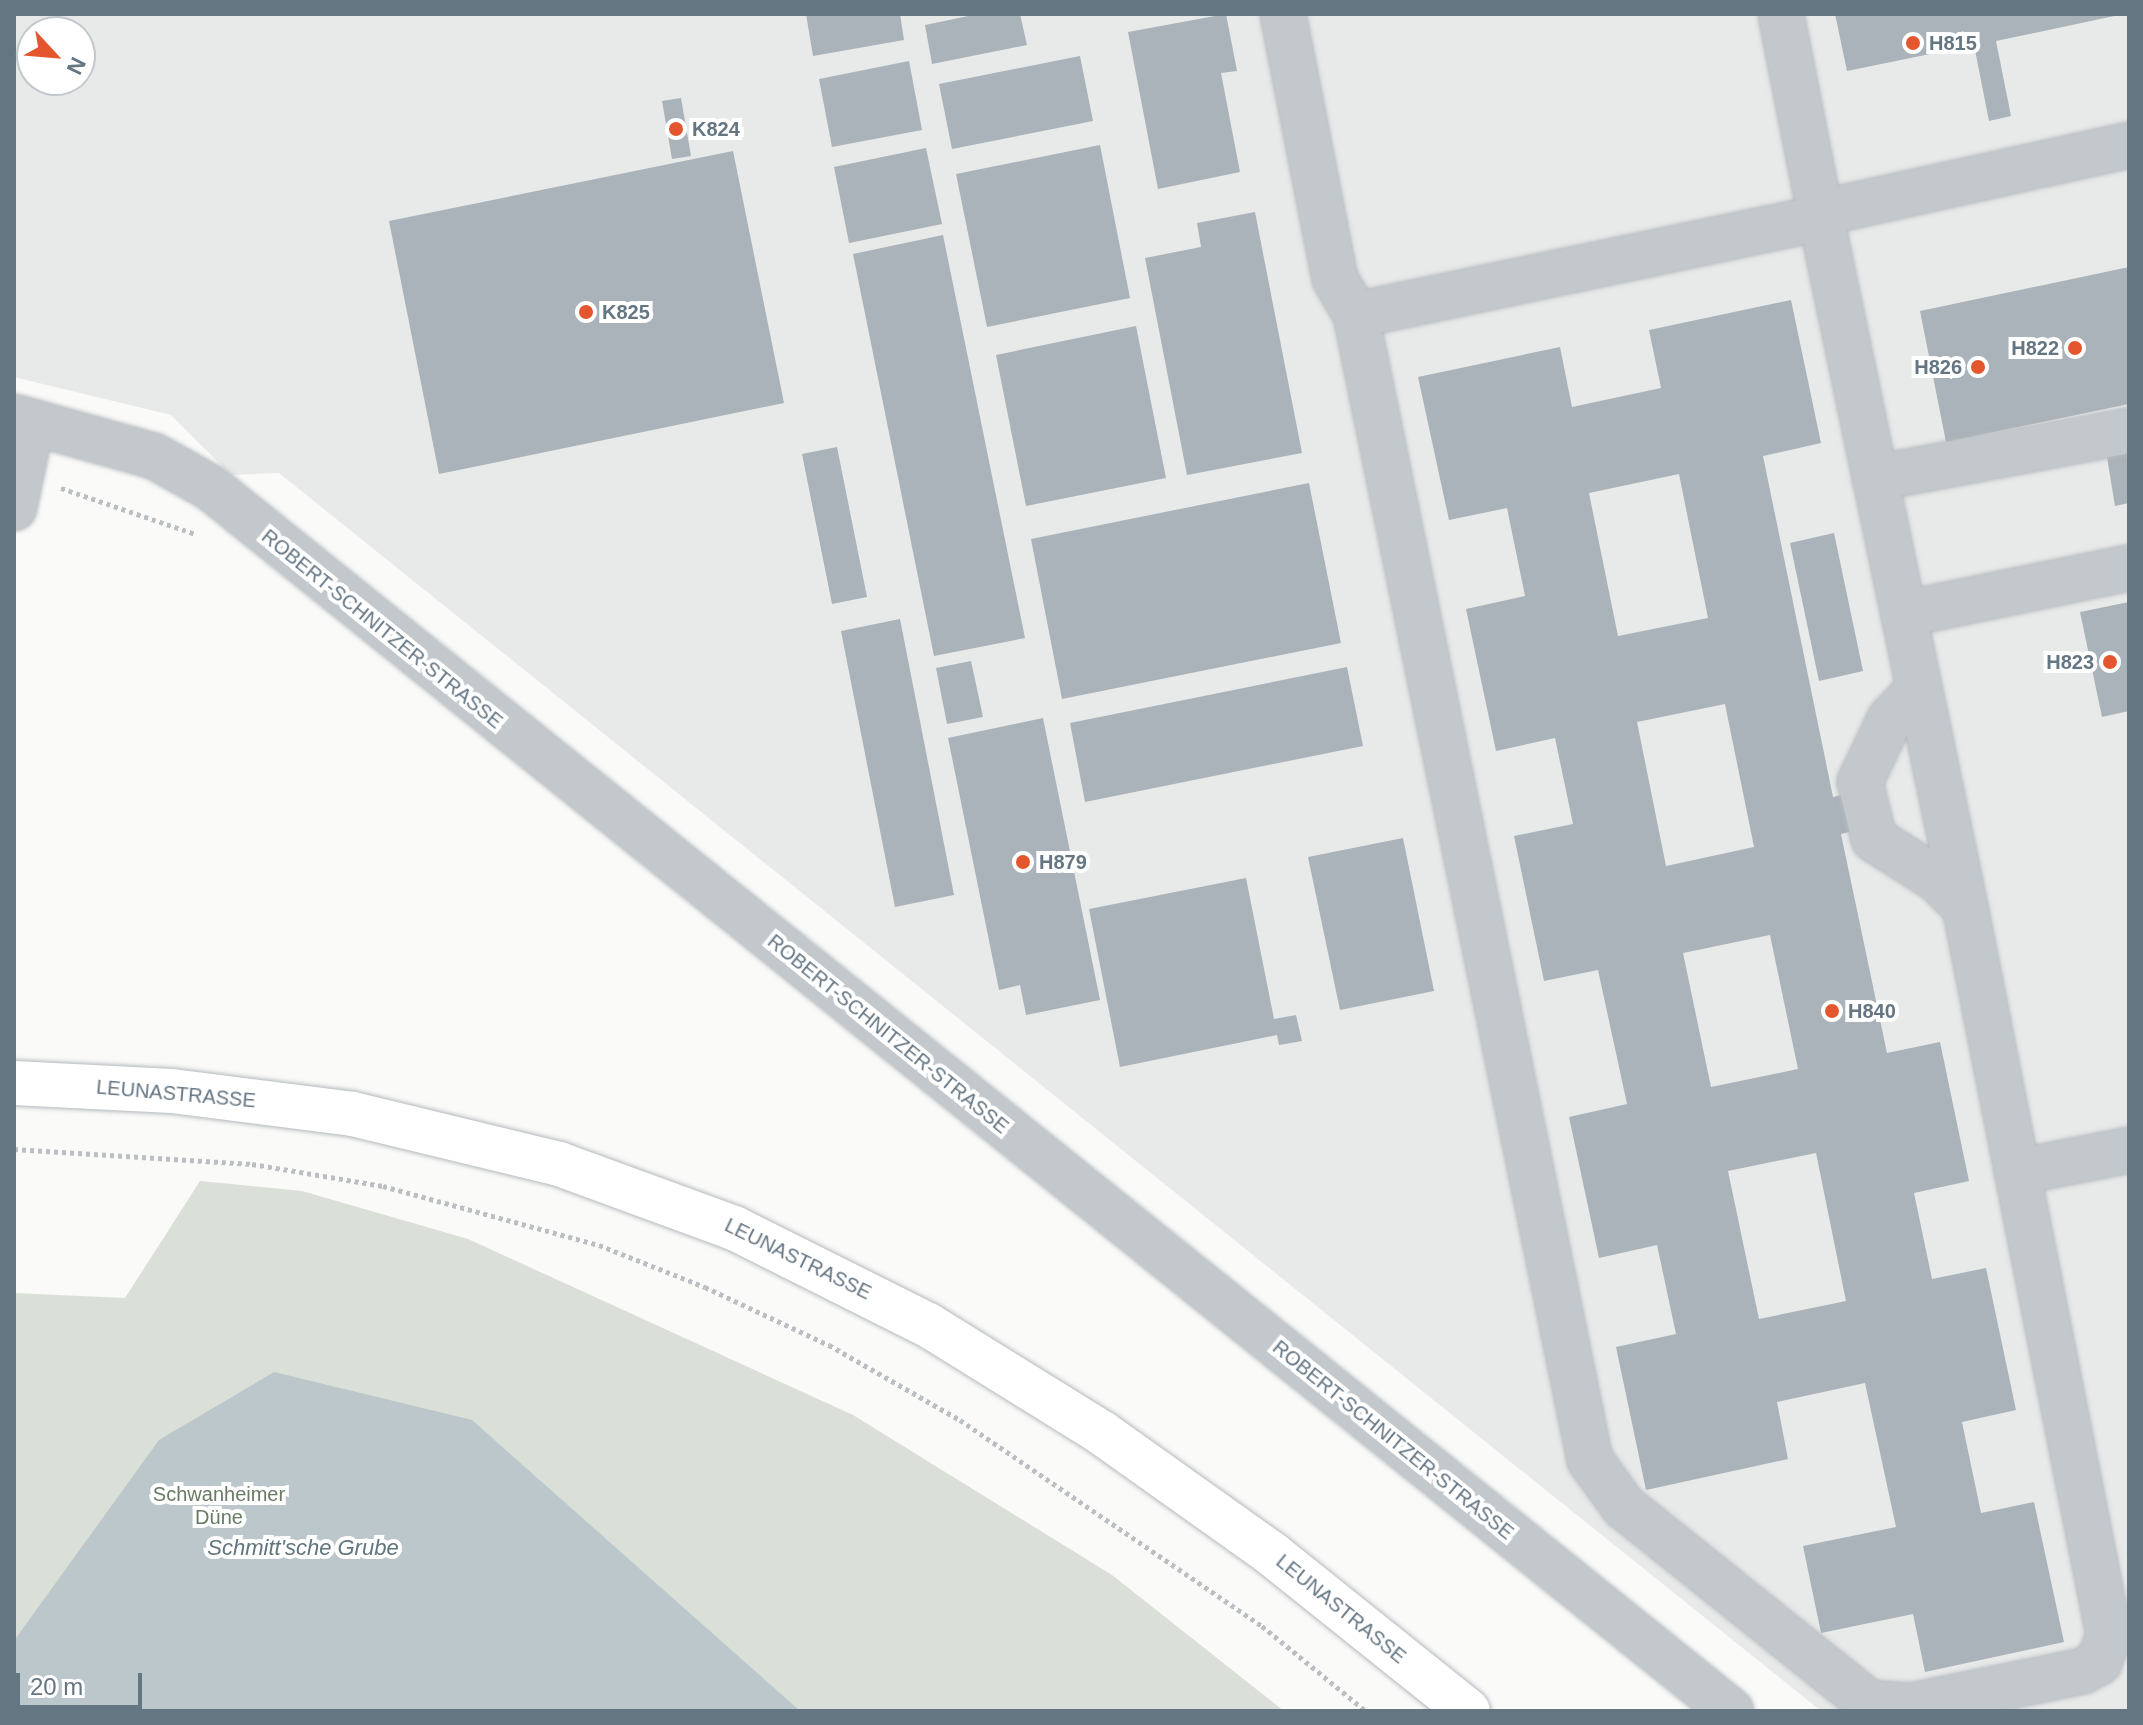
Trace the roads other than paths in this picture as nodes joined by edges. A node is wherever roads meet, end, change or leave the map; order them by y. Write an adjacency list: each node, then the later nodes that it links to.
1 (1283, 14): 5 (street)
2 (1781, 14): 4 (street)
3 (2129, 145): 4 (street)
4 (1820, 213): 5 (street); 8 (street)
5 (1356, 315): 16 (street)
6 (23, 419): 9 (street); 18 (street, ROBERT-SCHNITZER-STRASSE)
7 (2129, 431): 8 (street)
8 (1875, 478): 11 (street)
9 (14, 508)
10 (2129, 568): 11 (street)
11 (1904, 614): 12 (street)
12 (1919, 689): 13 (street); 13 (street)
13 (1965, 907): 16 (street)
14 (14, 1083): 17 (main road, LEUNASTRASSE)
15 (2129, 1150): 16 (street)
16 (2017, 1172)
17 (1468, 1711)
18 (1731, 1711)

